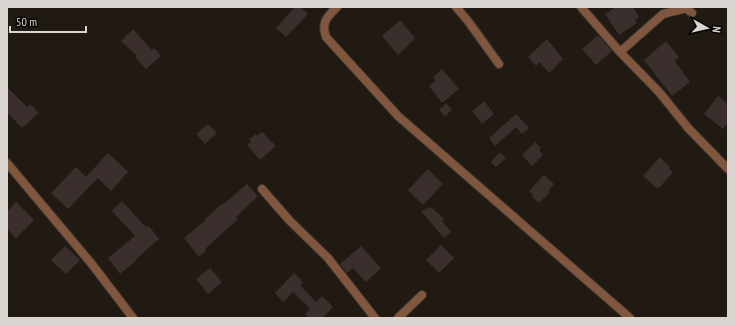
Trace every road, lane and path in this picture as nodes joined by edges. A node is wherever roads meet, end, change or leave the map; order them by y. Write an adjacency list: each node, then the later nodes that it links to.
1 (337, 7): 14 (street)
2 (456, 7): 6 (street)
3 (581, 7): 5 (street)
4 (692, 14): 5 (street)
5 (620, 52): 8 (street)
6 (499, 64)
7 (7, 163): 11 (street)
8 (728, 169)
9 (262, 189): 12 (street)
10 (422, 295): 13 (street)
11 (133, 318)
12 (375, 318)
13 (398, 318)
14 (630, 318)

